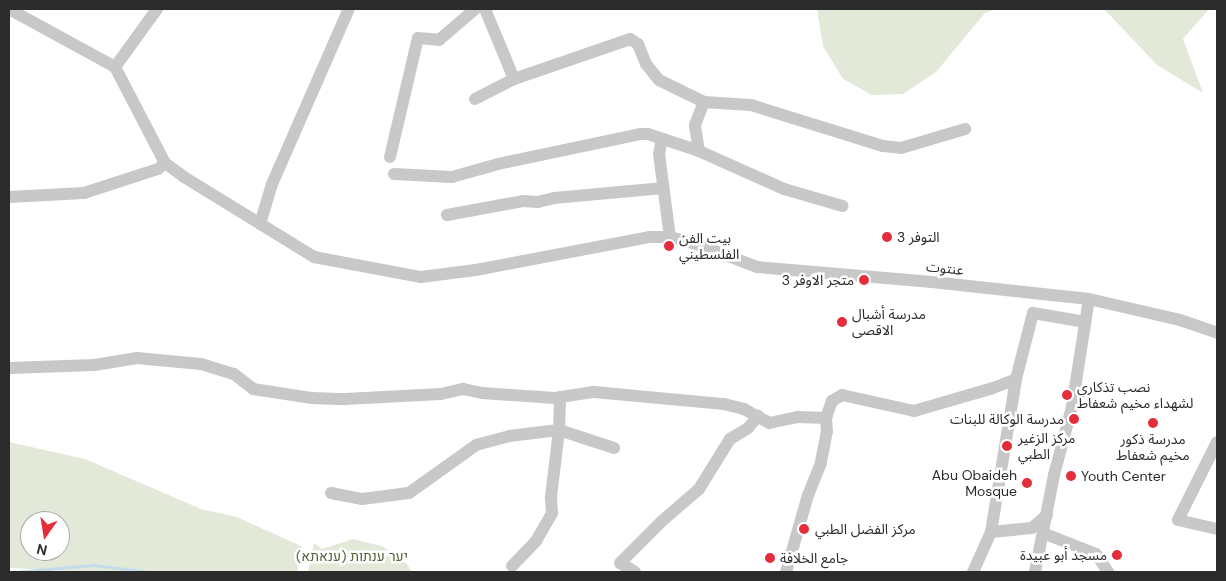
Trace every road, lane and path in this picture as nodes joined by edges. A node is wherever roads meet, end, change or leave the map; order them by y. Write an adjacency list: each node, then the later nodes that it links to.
1 (9, 9): 6 (street)
2 (158, 9): 6 (street)
3 (349, 9): 20 (street)
4 (475, 9): 13 (street)
5 (485, 9): 7 (street)
6 (115, 67): 14 (street)
7 (514, 79): 8 (street); 9 (street)
8 (475, 99)
9 (704, 102): 10 (street); 12 (street)
10 (965, 129)
11 (662, 139): 12 (street); 15 (street); 16 (street)
12 (699, 151): 18 (street)
13 (390, 157)
14 (166, 163): 17 (street); 20 (street, عنتوت)
15 (394, 174)
16 (664, 188): 19 (street); 21 (street)
17 (9, 197)
18 (843, 206)
19 (447, 216)
20 (260, 224): 21 (street, عنتوت)
21 (670, 237): 22 (street, عنتوت)
22 (1089, 299): 23 (street); 24 (street, عنتوت)
23 (1085, 322): 26 (street); 34 (street)
24 (1217, 333)
25 (9, 368): 27 (street)
26 (1016, 378): 29 (street); 36 (street)
27 (560, 397): 28 (street); 30 (street)
28 (758, 416): 29 (street); 39 (street)
29 (826, 418): 40 (street)
30 (559, 430): 32 (street); 33 (street); 38 (street)
31 (1217, 442): 35 (street)
32 (614, 448)
33 (331, 493)
34 (1046, 514): 36 (street); 37 (street)
35 (1217, 529)
36 (991, 532): 41 (street)
37 (1043, 533): 42 (street); 43 (street)
38 (512, 566)
39 (635, 572)
40 (786, 572)
41 (973, 572)
42 (1035, 572)
43 (1108, 572)

